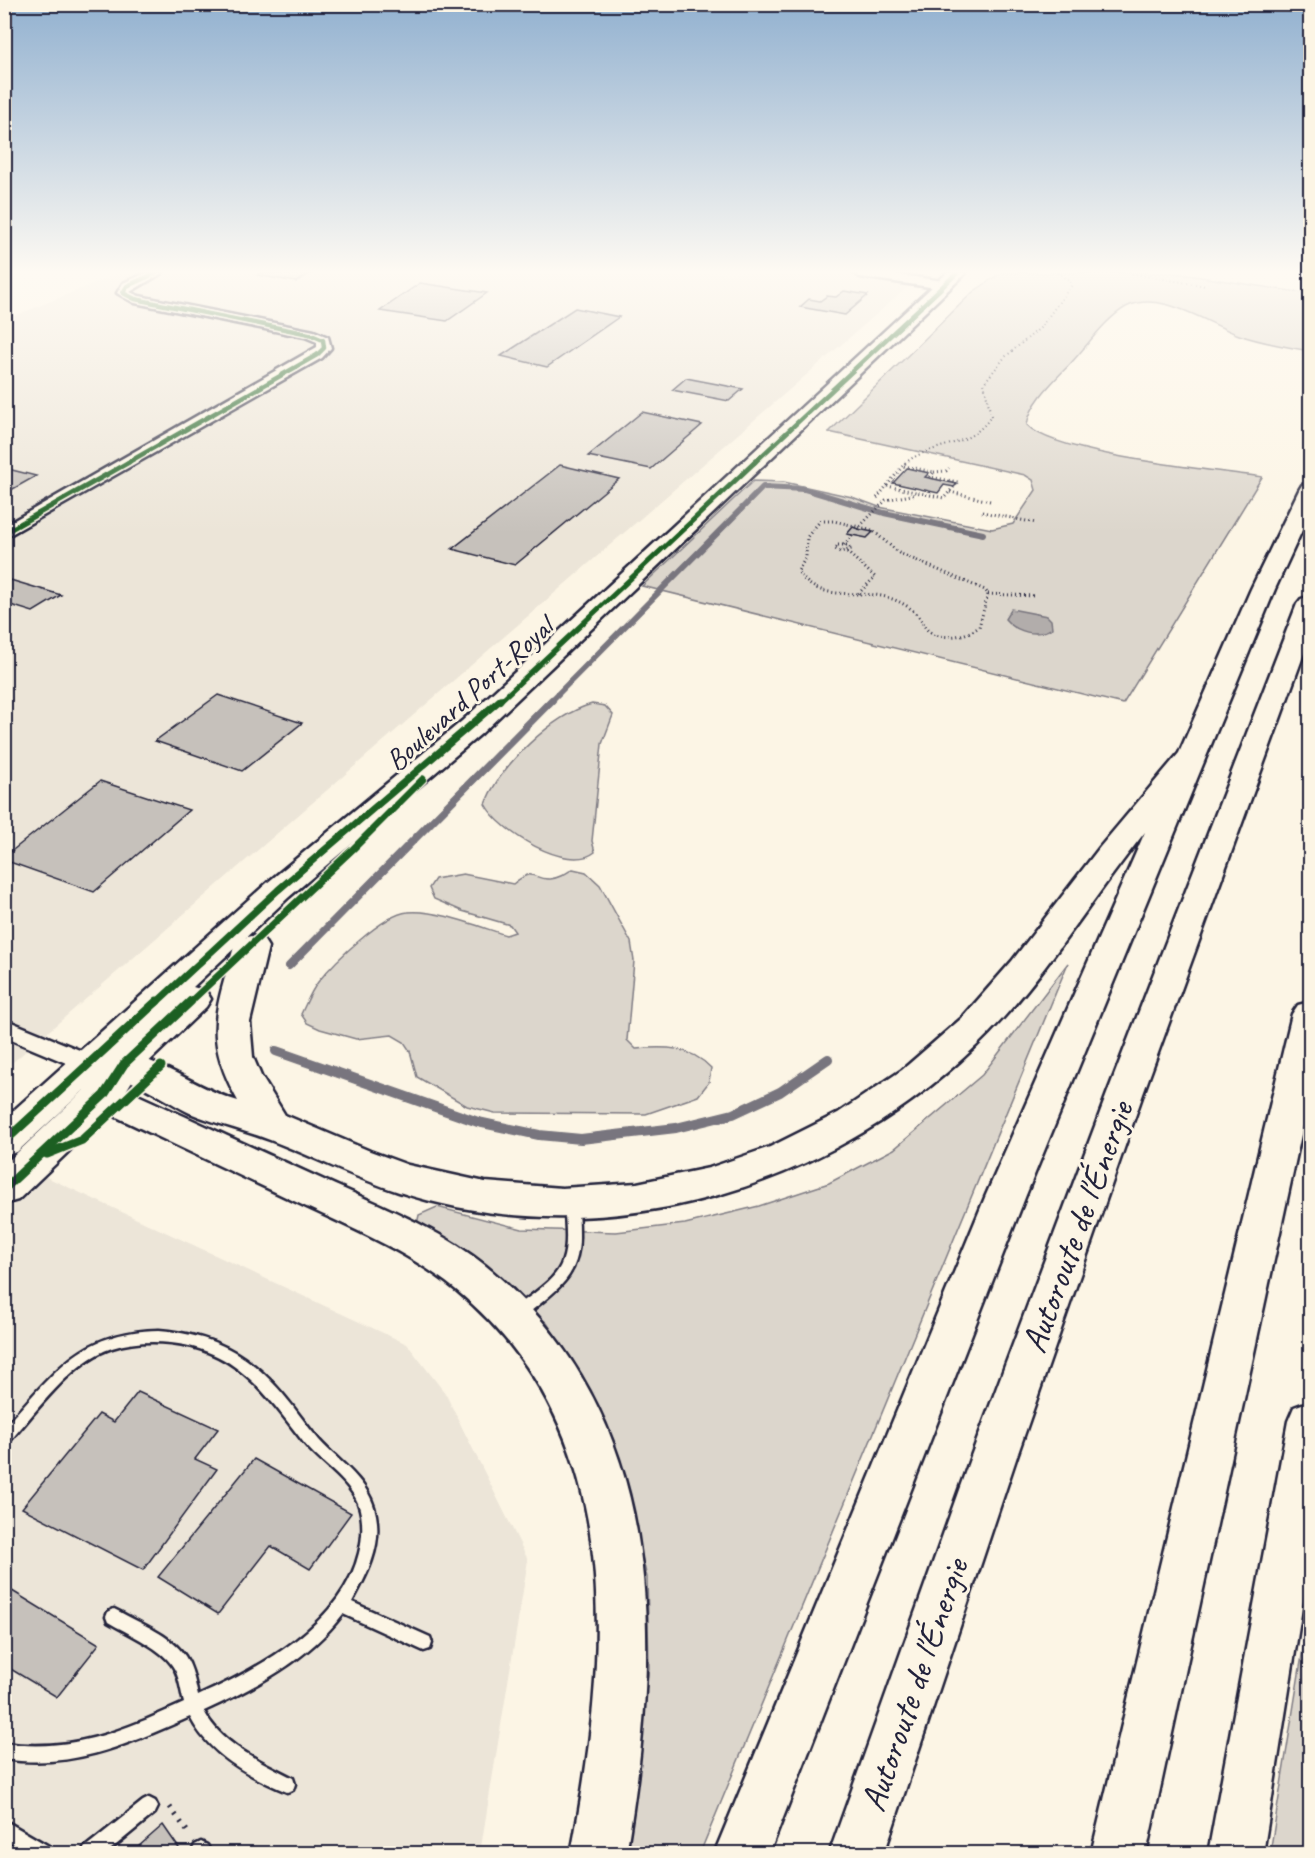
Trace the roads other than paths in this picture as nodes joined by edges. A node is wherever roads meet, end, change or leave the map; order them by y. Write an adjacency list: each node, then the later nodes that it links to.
1 (310, 360): 4 (street)
2 (865, 360): 6 (main road, Boulevard Port-Royal)
3 (1311, 490): 7 (main road)
4 (4, 533)
5 (1311, 604): 31 (main road, Autoroute de l'Énergie)
6 (472, 727): 8 (main road, Boulevard Port-Royal); 11 (main road, Boulevard Port-Royal)
7 (1192, 756): 15 (main road); 30 (main road)
8 (250, 947): 11 (main road, Boulevard Port-Royal); 12 (main road)
9 (1311, 1014): 32 (main road)
10 (4, 1027): 11 (street)
11 (106, 1074): 12 (main road); 13 (main road, Boulevard Port-Royal); 14 (main road, Boulevard Port-Royal); 16 (main road)
12 (272, 1125): 15 (main road)
13 (4, 1143)
14 (4, 1189)
15 (570, 1204): 16 (lane)
16 (514, 1316): 29 (main road)
17 (1311, 1421): 33 (main road)
18 (4, 1437): 19 (lane)
19 (341, 1605): 21 (lane); 22 (lane)
20 (114, 1617): 22 (lane)
21 (424, 1643)
22 (194, 1707): 23 (lane); 24 (lane)
23 (4, 1751)
24 (287, 1784)
25 (148, 1807): 28 (lane)
26 (4, 1828): 27 (lane)
27 (46, 1854)
28 (90, 1854)
29 (598, 1854)
30 (741, 1854)
31 (856, 1854)
32 (1118, 1854)
33 (1235, 1854)

